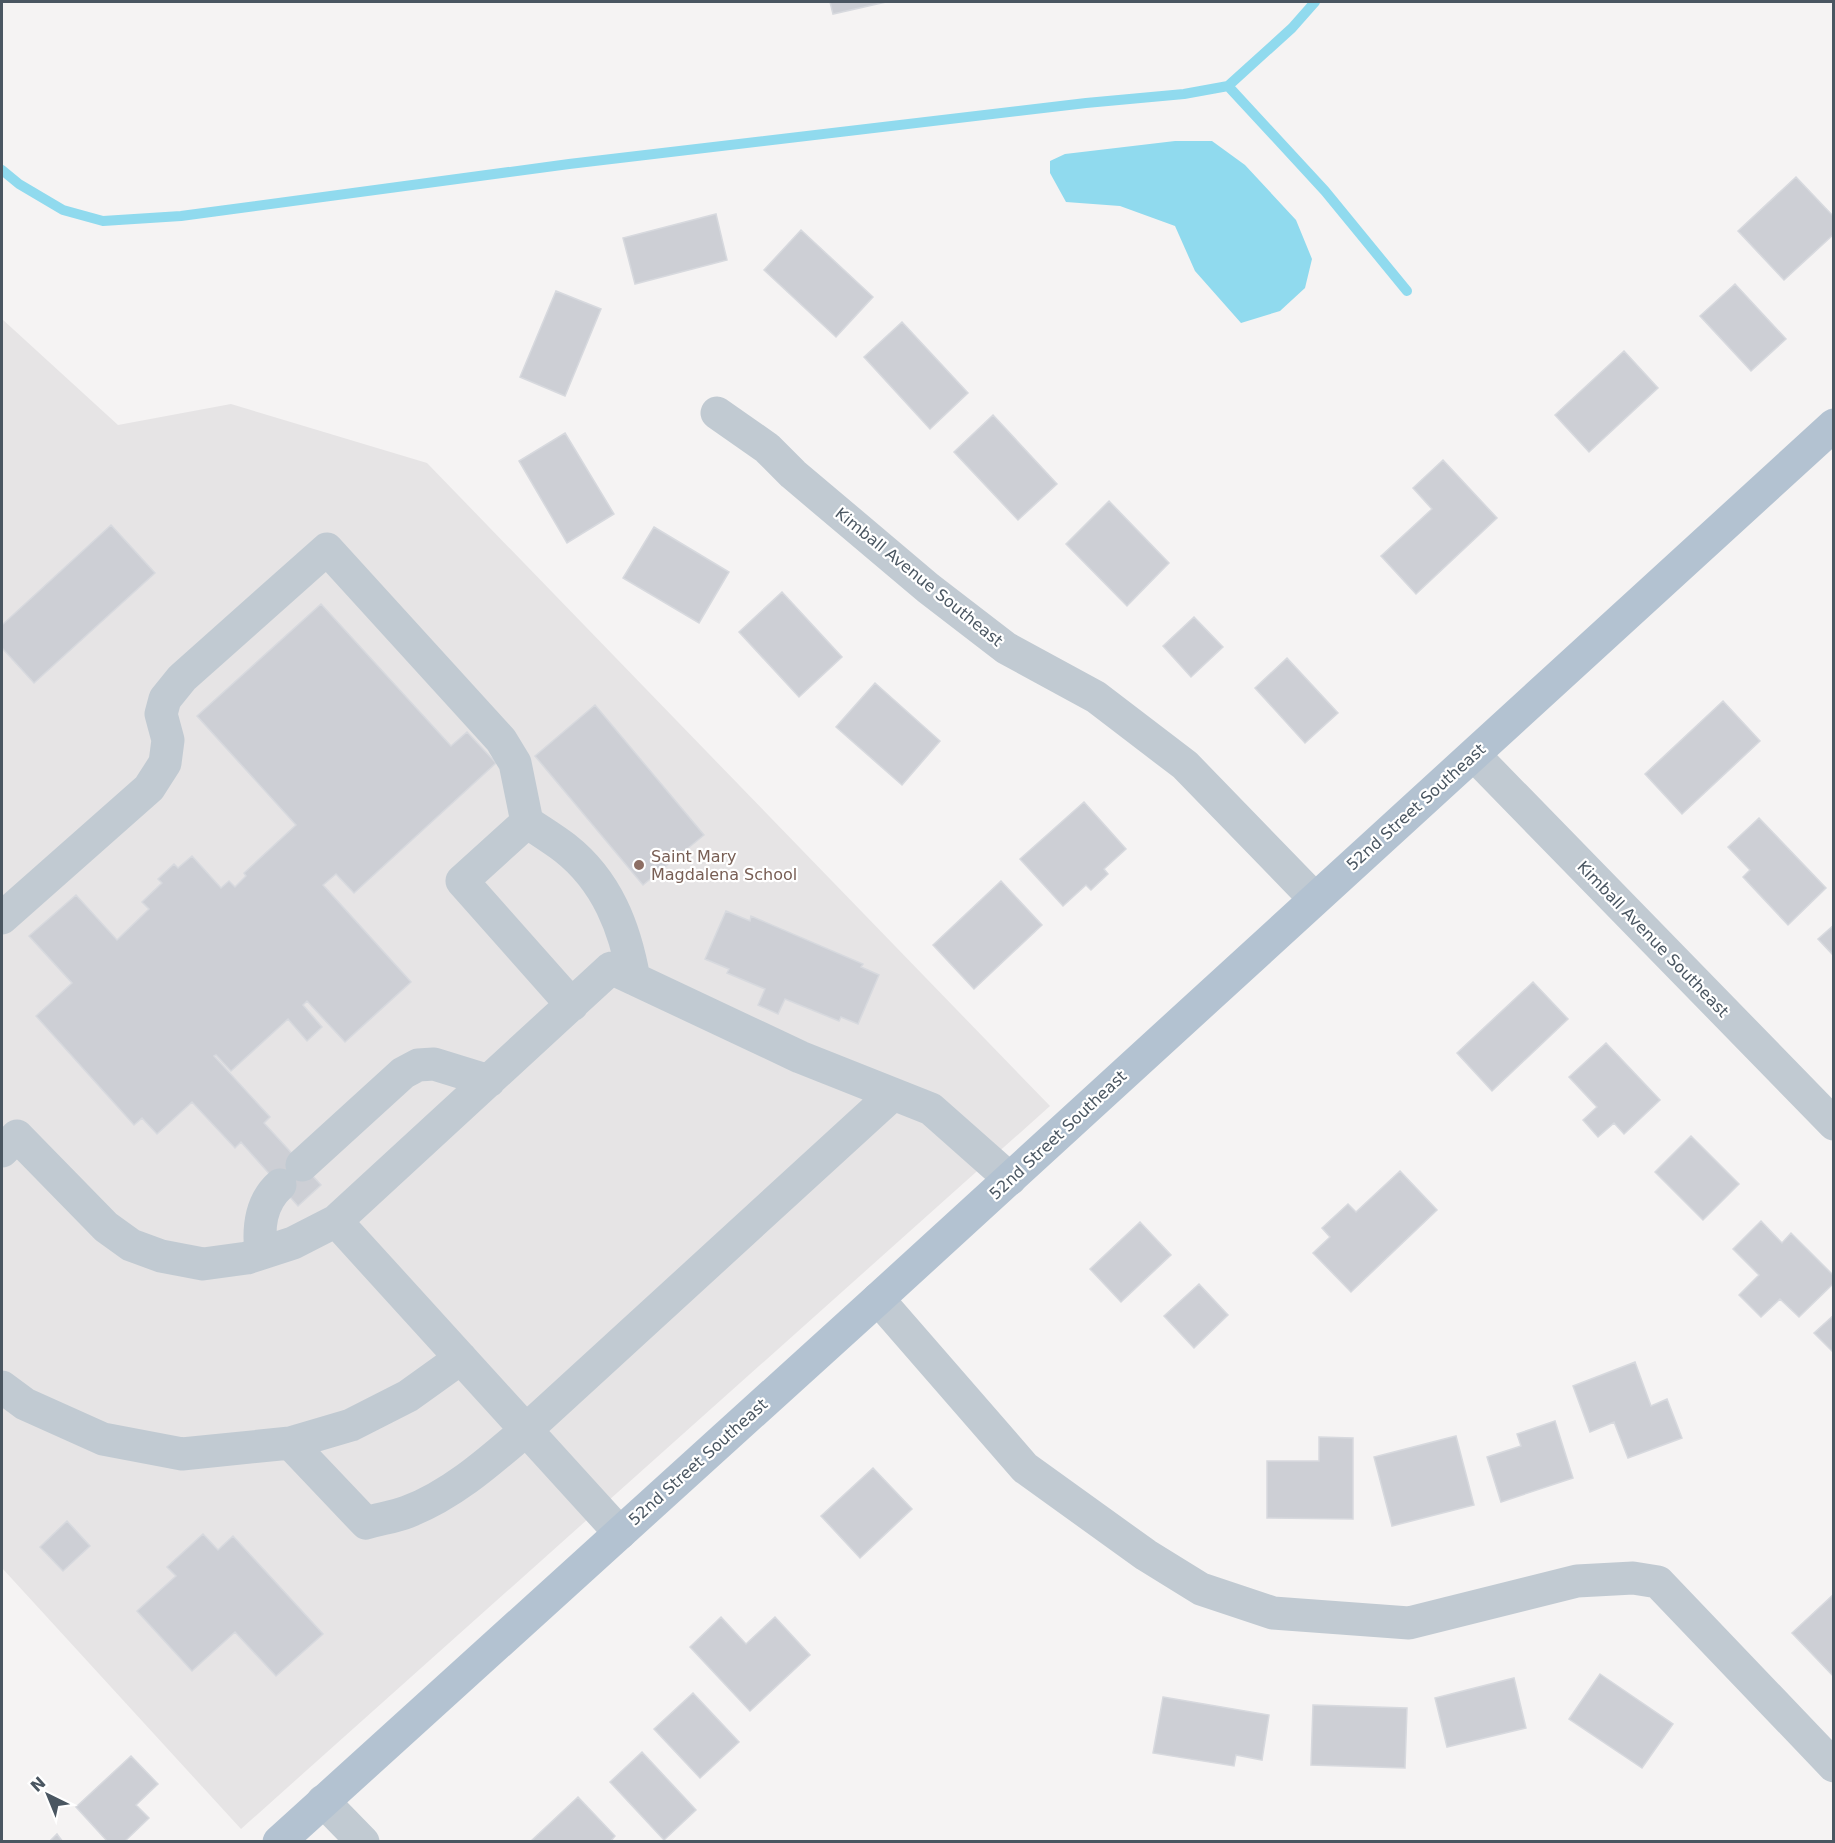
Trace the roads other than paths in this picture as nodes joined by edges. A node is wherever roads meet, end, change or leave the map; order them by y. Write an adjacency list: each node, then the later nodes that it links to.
1 (717, 413): 5 (street, Kimball Avenue Southeast)
2 (1833, 425): 3 (main road, 52nd Street Southeast)
3 (1473, 754): 5 (main road, 52nd Street Southeast); 11 (street, Kimball Avenue Southeast)
4 (527, 822): 6 (street); 7 (street); 8 (street)
5 (1315, 899): 13 (main road, 52nd Street Southeast)
6 (2, 918)
7 (634, 979): 8 (street); 10 (street)
8 (572, 1005): 9 (street)
9 (489, 1081): 14 (street); 15 (street)
10 (892, 1095): 13 (street); 19 (street)
11 (1833, 1124)
12 (7, 1135): 15 (street)
13 (1010, 1179): 16 (main road, 52nd Street Southeast)
14 (336, 1221): 15 (street); 17 (street)
15 (261, 1253)
16 (878, 1299): 21 (main road, 52nd Street Southeast); 22 (street)
17 (461, 1358): 19 (street); 20 (street)
18 (2, 1386): 20 (street)
19 (526, 1430): 20 (street); 21 (street)
20 (290, 1443)
21 (620, 1533): 23 (main road, 52nd Street Southeast)
22 (1833, 1766)
23 (323, 1802): 24 (main road, 52nd Street Southeast); 25 (street)
24 (279, 1842)
25 (363, 1842)

